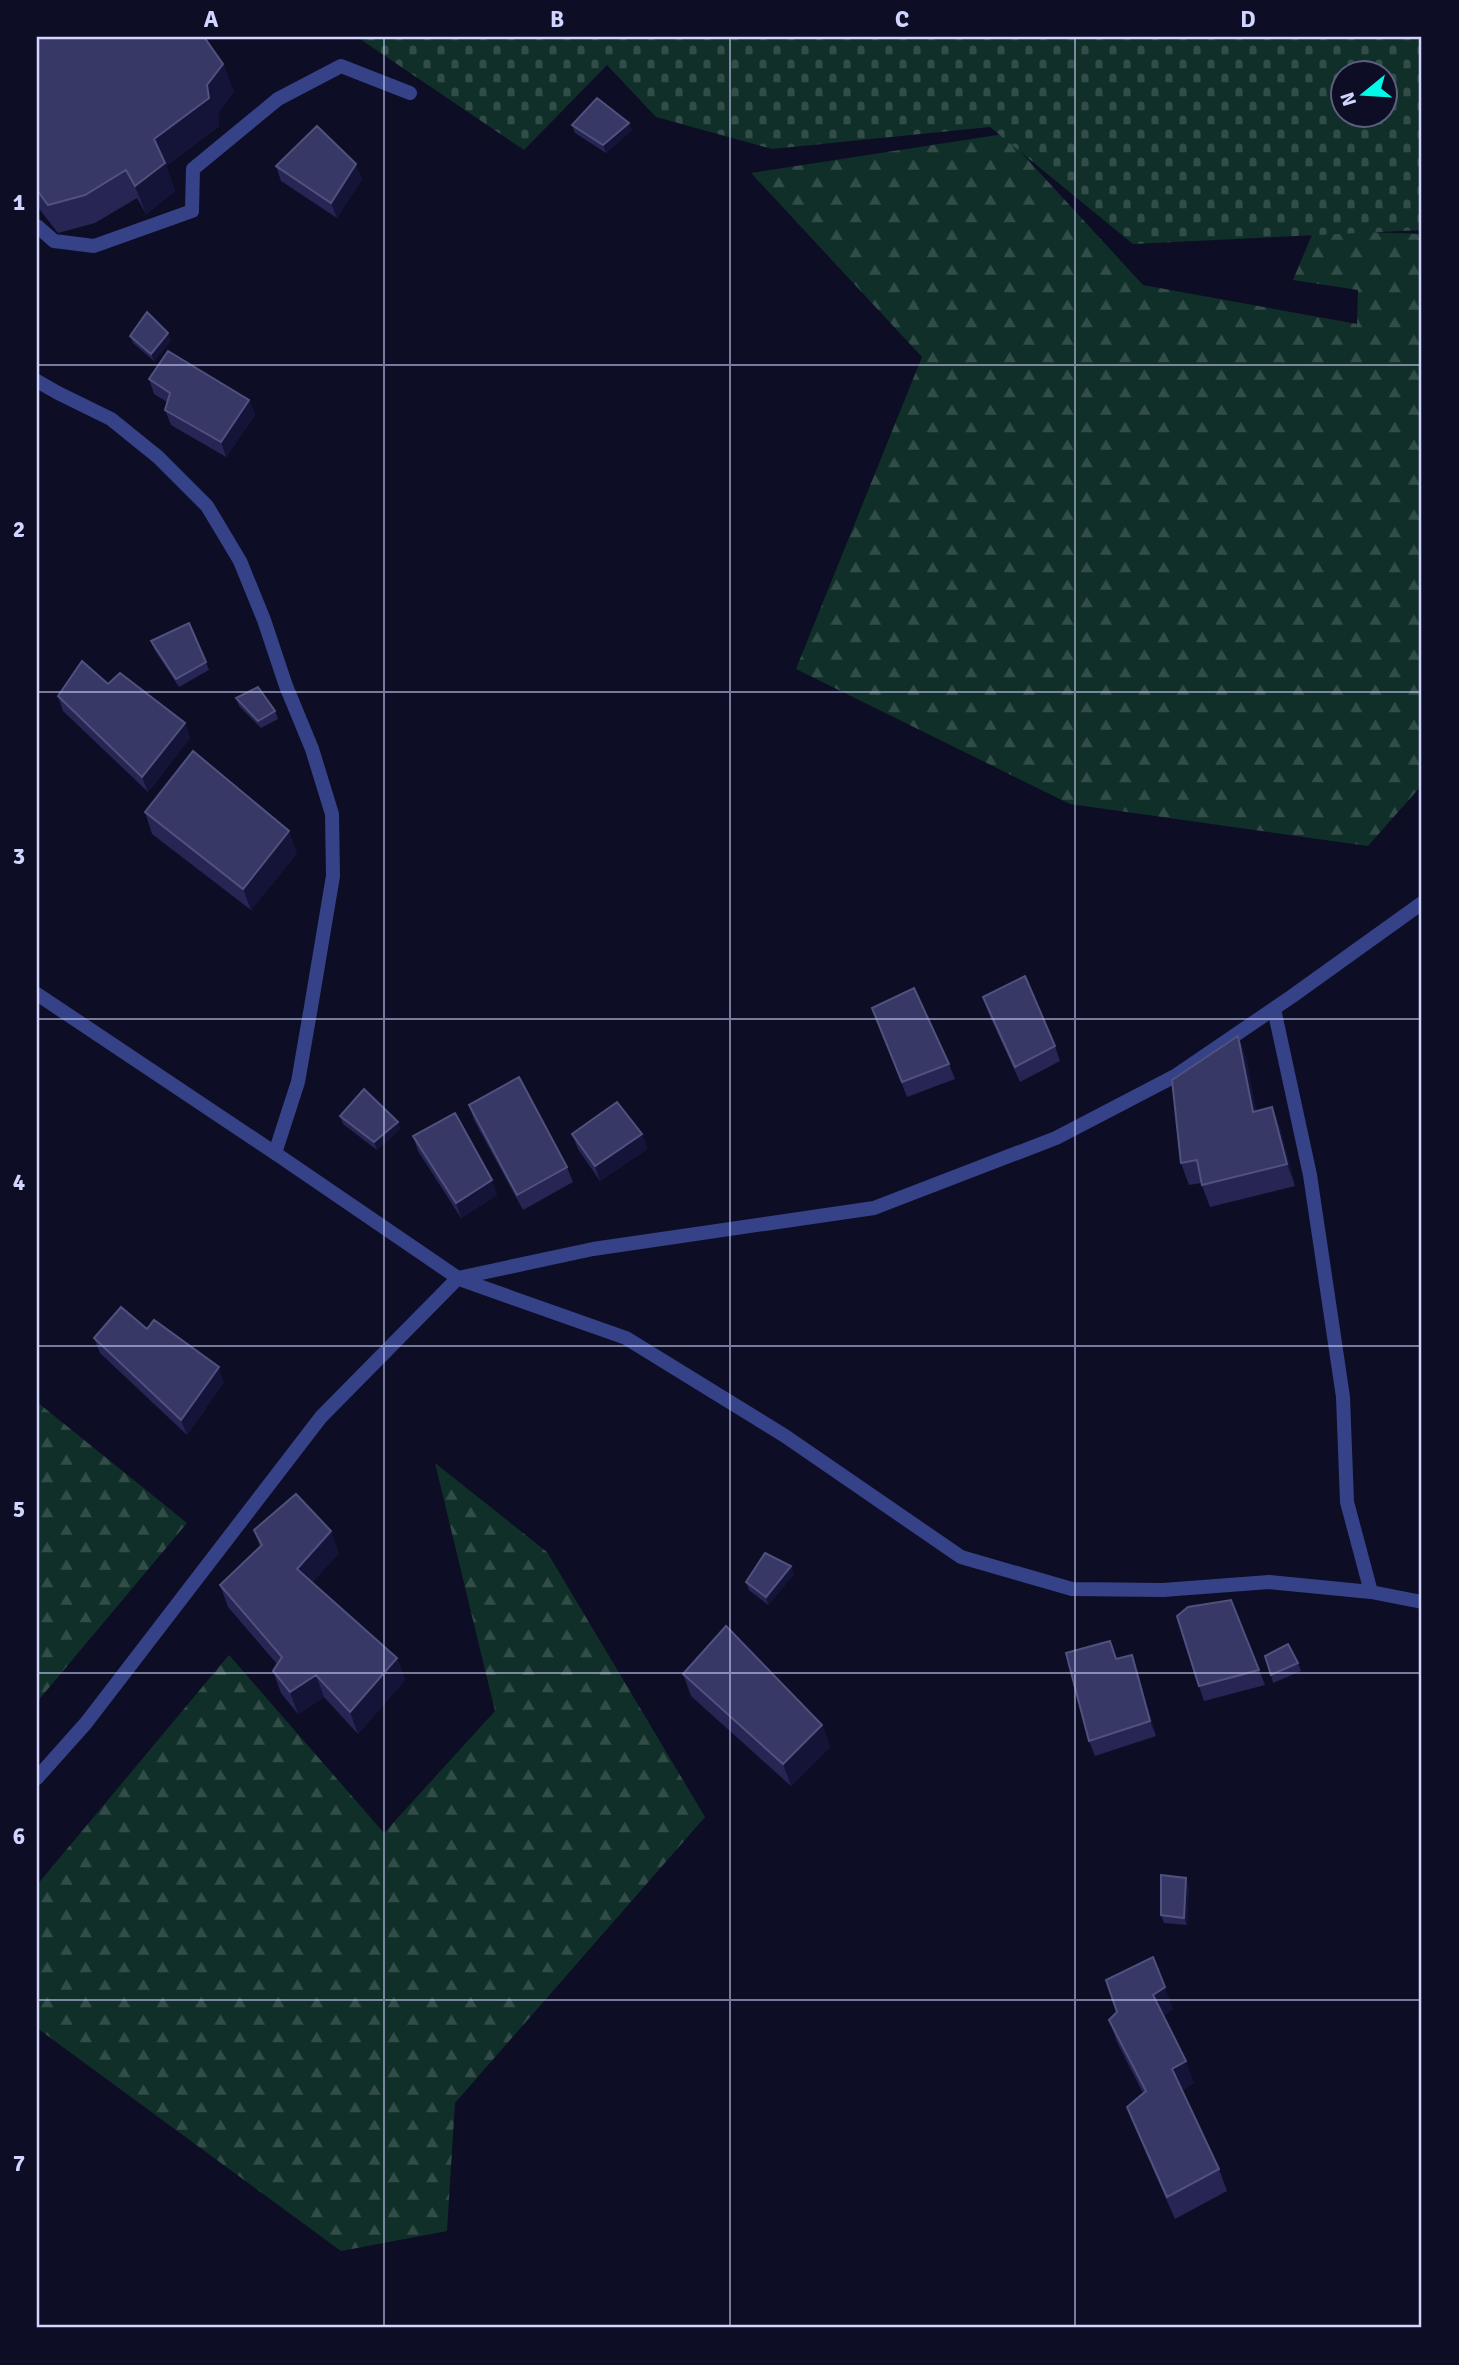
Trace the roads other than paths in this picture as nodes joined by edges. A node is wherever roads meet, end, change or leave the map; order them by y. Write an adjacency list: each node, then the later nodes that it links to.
1 (410, 93): 2 (street)
2 (37, 226)
3 (37, 381): 7 (street)
4 (1422, 903): 6 (street)
5 (37, 994): 7 (street)
6 (1274, 1009): 8 (street); 9 (street)
7 (275, 1153): 8 (street)
8 (457, 1278): 9 (street); 11 (street)
9 (1371, 1592): 10 (street)
10 (1422, 1602)
11 (37, 1778)

